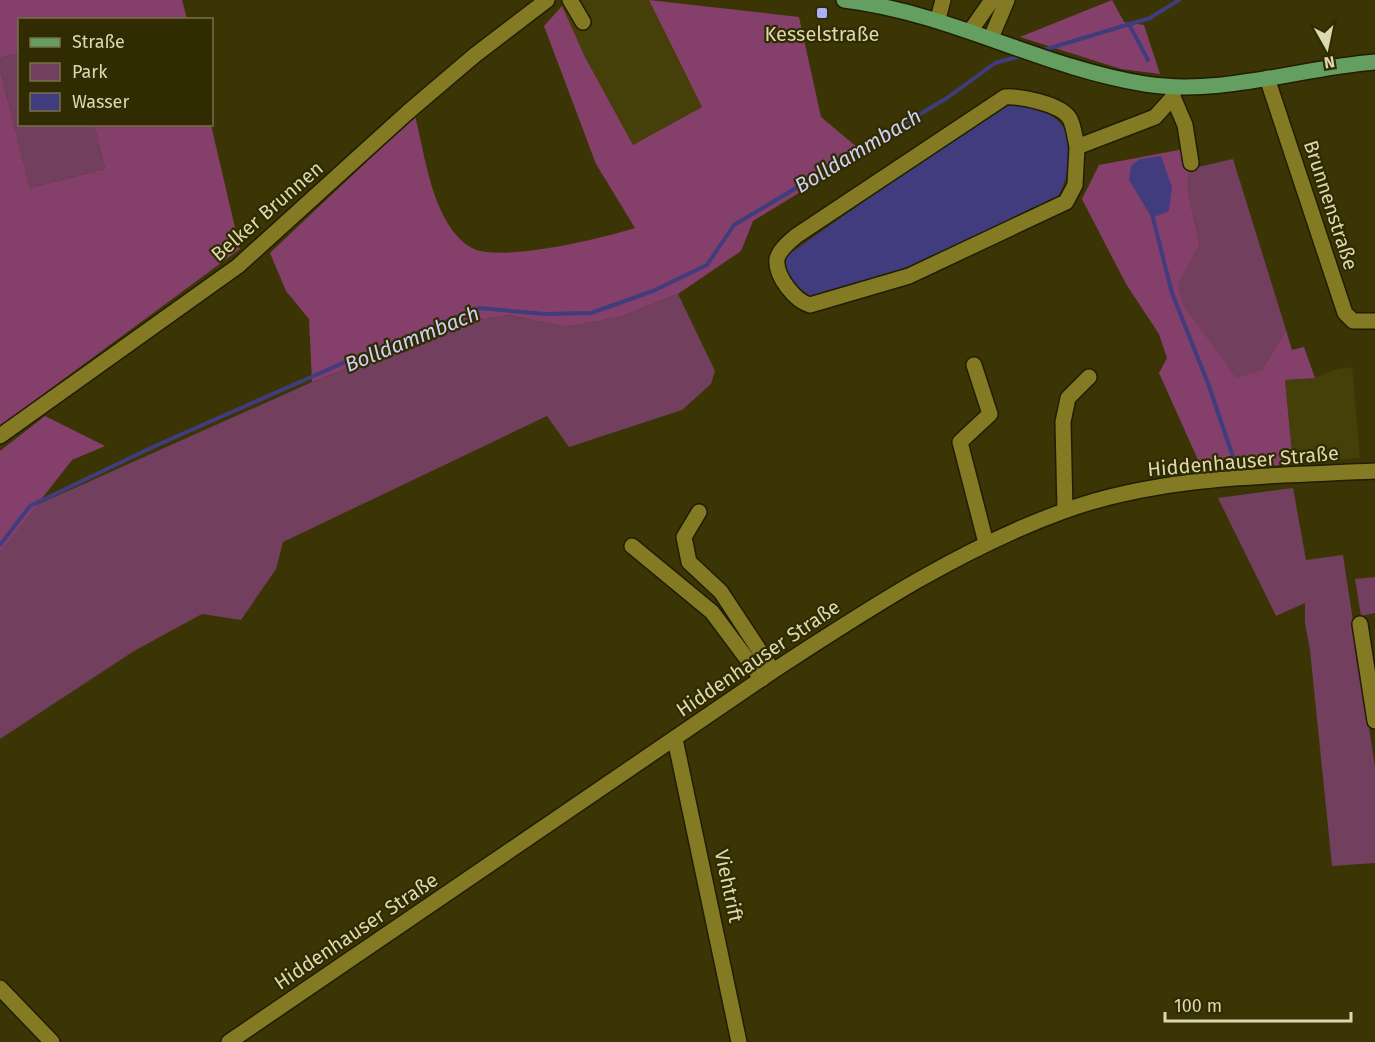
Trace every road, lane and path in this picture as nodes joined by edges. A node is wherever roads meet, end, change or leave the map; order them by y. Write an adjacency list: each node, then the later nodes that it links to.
1 (547, 0): 19 (street, Belker Brunnen)
2 (570, 0): 8 (street)
3 (844, 0): 7 (main road)
4 (943, 0): 7 (street)
5 (993, 0): 9 (street)
6 (1007, 0): 10 (street)
7 (938, 19): 9 (main road)
8 (583, 22)
9 (971, 30): 10 (main road)
10 (996, 40): 13 (main road)
11 (1375, 62): 12 (main road)
12 (1267, 78): 13 (main road); 16 (street, Brunnenstraße)
13 (1173, 91): 14 (street); 15 (street)
14 (1077, 147): 14 (street)
15 (1191, 163)
16 (1375, 321)
17 (974, 365): 23 (street)
18 (1089, 377): 21 (street)
19 (0, 436)
20 (1375, 471): 21 (street, Hiddenhauser Straße)
21 (1065, 510): 23 (street, Hiddenhauser Straße)
22 (699, 512): 26 (street)
23 (986, 543): 26 (street, Hiddenhauser Straße)
24 (632, 546): 26 (street)
25 (1360, 624): 27 (street)
26 (768, 675): 28 (street, Hiddenhauser Straße)
27 (1375, 721)
28 (675, 739): 31 (street, Hiddenhauser Straße); 32 (street, Viehtrift)
29 (0, 988): 30 (street)
30 (52, 1042)
31 (230, 1042)
32 (740, 1042)

